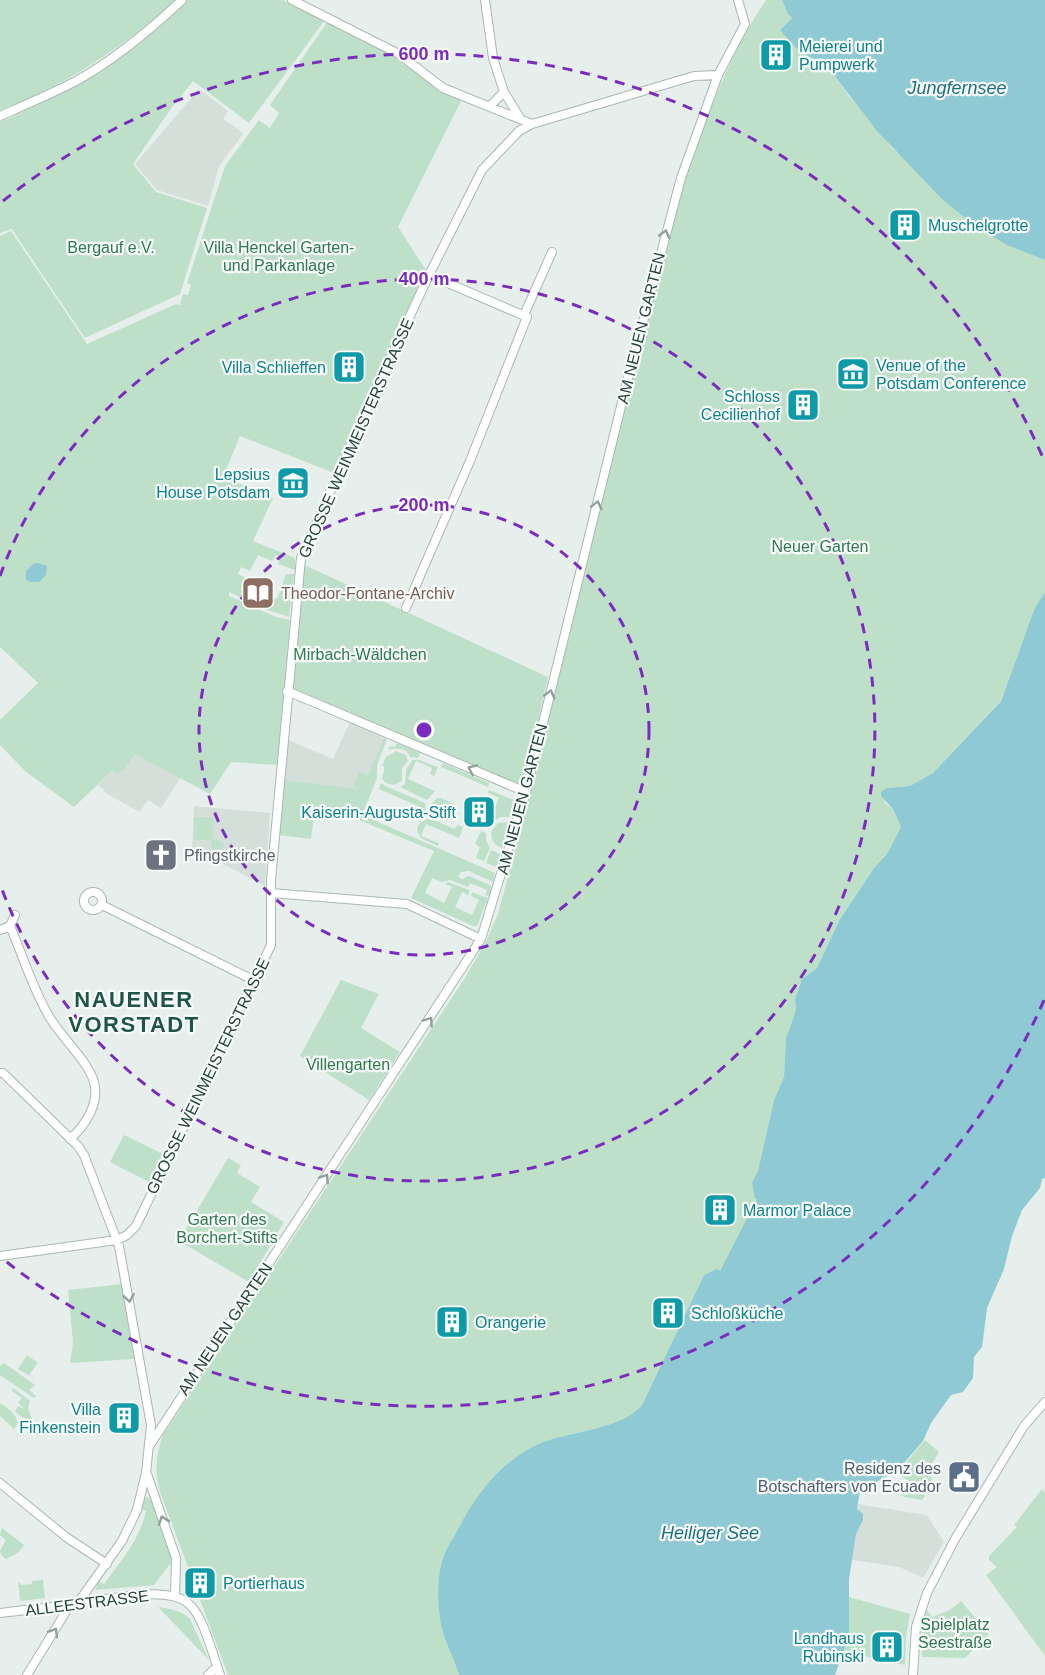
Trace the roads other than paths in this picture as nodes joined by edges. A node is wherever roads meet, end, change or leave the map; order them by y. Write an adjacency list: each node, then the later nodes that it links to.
1 (182, 0): 8 (street)
2 (292, 0): 7 (street)
3 (485, 0): 6 (street)
4 (738, 0): 5 (street, AM NEUEN GARTEN)
5 (718, 75): 10 (street, GROSSE WEINMEISTERSTRASSE); 16 (street, AM NEUEN GARTEN, one-way to 5)
6 (504, 92): 7 (street); 9 (street)
7 (490, 106): 9 (street)
8 (0, 116)
9 (520, 118): 10 (street)
10 (532, 124): 12 (street, GROSSE WEINMEISTERSTRASSE)
11 (552, 252): 13 (street)
12 (429, 275): 13 (street); 15 (street, GROSSE WEINMEISTERSTRASSE)
13 (524, 315): 14 (street)
14 (406, 608)
15 (287, 691): 16 (street, one-way to 15); 17 (street, GROSSE WEINMEISTERSTRASSE)
16 (526, 792): 22 (street, AM NEUEN GARTEN)
17 (271, 894): 22 (street); 23 (street, GROSSE WEINMEISTERSTRASSE)
18 (102, 905): 23 (street)
19 (15, 915): 20 (street)
20 (10, 926): 21 (street); 25 (street)
21 (0, 930)
22 (482, 939): 29 (street, AM NEUEN GARTEN, one-way to 22)
23 (255, 981): 26 (street, GROSSE WEINMEISTERSTRASSE)
24 (0, 1073): 25 (street)
25 (70, 1138): 26 (street)
26 (117, 1240): 27 (street); 29 (street, one-way to 29)
27 (0, 1256)
28 (1045, 1402): 39 (street)
29 (150, 1445): 30 (street)
30 (146, 1473): 32 (street); 33 (street, one-way to 30)
31 (0, 1483): 32 (street)
32 (107, 1564): 34 (street)
33 (175, 1596): 34 (street, ALLEESTRASSE); 36 (street)
34 (74, 1605): 35 (street, ALLEESTRASSE); 37 (street, one-way to 34)
35 (0, 1613)
36 (219, 1671): 38 (street)
37 (27, 1675)
38 (208, 1675)
39 (913, 1675)

